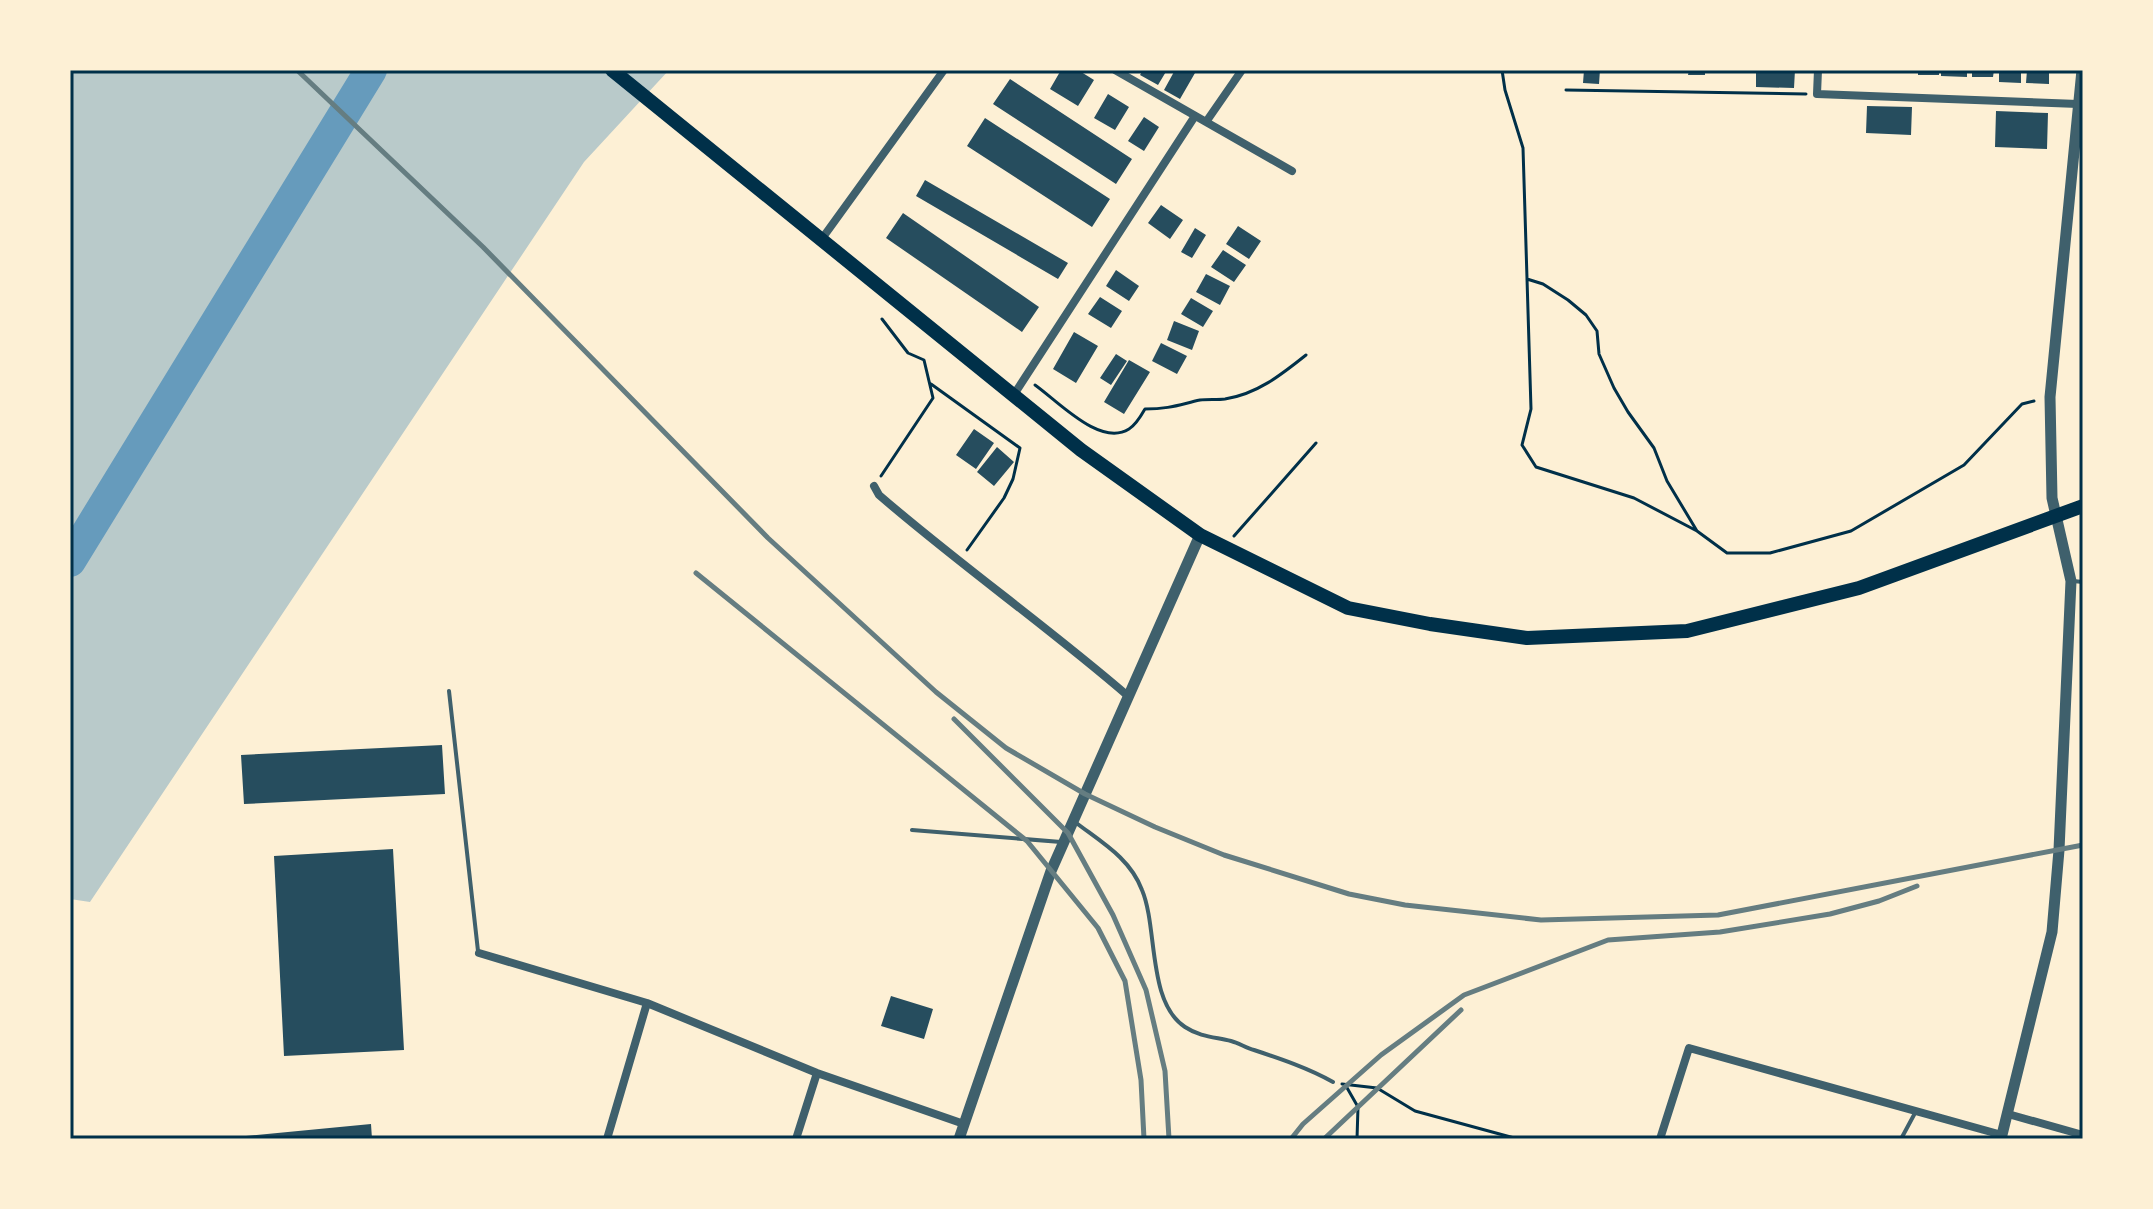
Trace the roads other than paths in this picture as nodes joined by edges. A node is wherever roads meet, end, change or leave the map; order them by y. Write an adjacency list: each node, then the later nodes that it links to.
1 (612, 70): 12 (highway)
2 (944, 70): 12 (street)
3 (1115, 70): 7 (street)
4 (1242, 70): 10 (street)
5 (1818, 70): 8 (street)
6 (2082, 70): 8 (street)
7 (1127, 73): 9 (street)
8 (2078, 104): 16 (street)
9 (1195, 116): 10 (street); 13 (street)
10 (1206, 122): 11 (street)
11 (1292, 171)
12 (821, 240): 13 (highway)
13 (1013, 396): 17 (highway)
14 (874, 486): 20 (street)
15 (2083, 506): 16 (highway)
16 (2057, 516): 17 (highway); 18 (street)
17 (1200, 535): 20 (street)
18 (2077, 582): 29 (street)
19 (449, 691): 24 (lane)
20 (1128, 696): 21 (street)
21 (1073, 821): 23 (street); 27 (lane)
22 (912, 830): 23 (lane)
23 (1064, 842): 30 (street)
24 (479, 953): 25 (street)
25 (647, 1003): 26 (street); 34 (street)
26 (817, 1073): 30 (street); 35 (street)
27 (1333, 1082)
28 (1916, 1111): 33 (street); 37 (street); 38 (lane)
29 (2008, 1114): 31 (street); 33 (street)
30 (964, 1124): 36 (street)
31 (2065, 1134): 32 (street)
32 (2083, 1135)
33 (2002, 1137)
34 (607, 1139)
35 (796, 1139)
36 (959, 1139)
37 (1660, 1139)
38 (1901, 1139)

